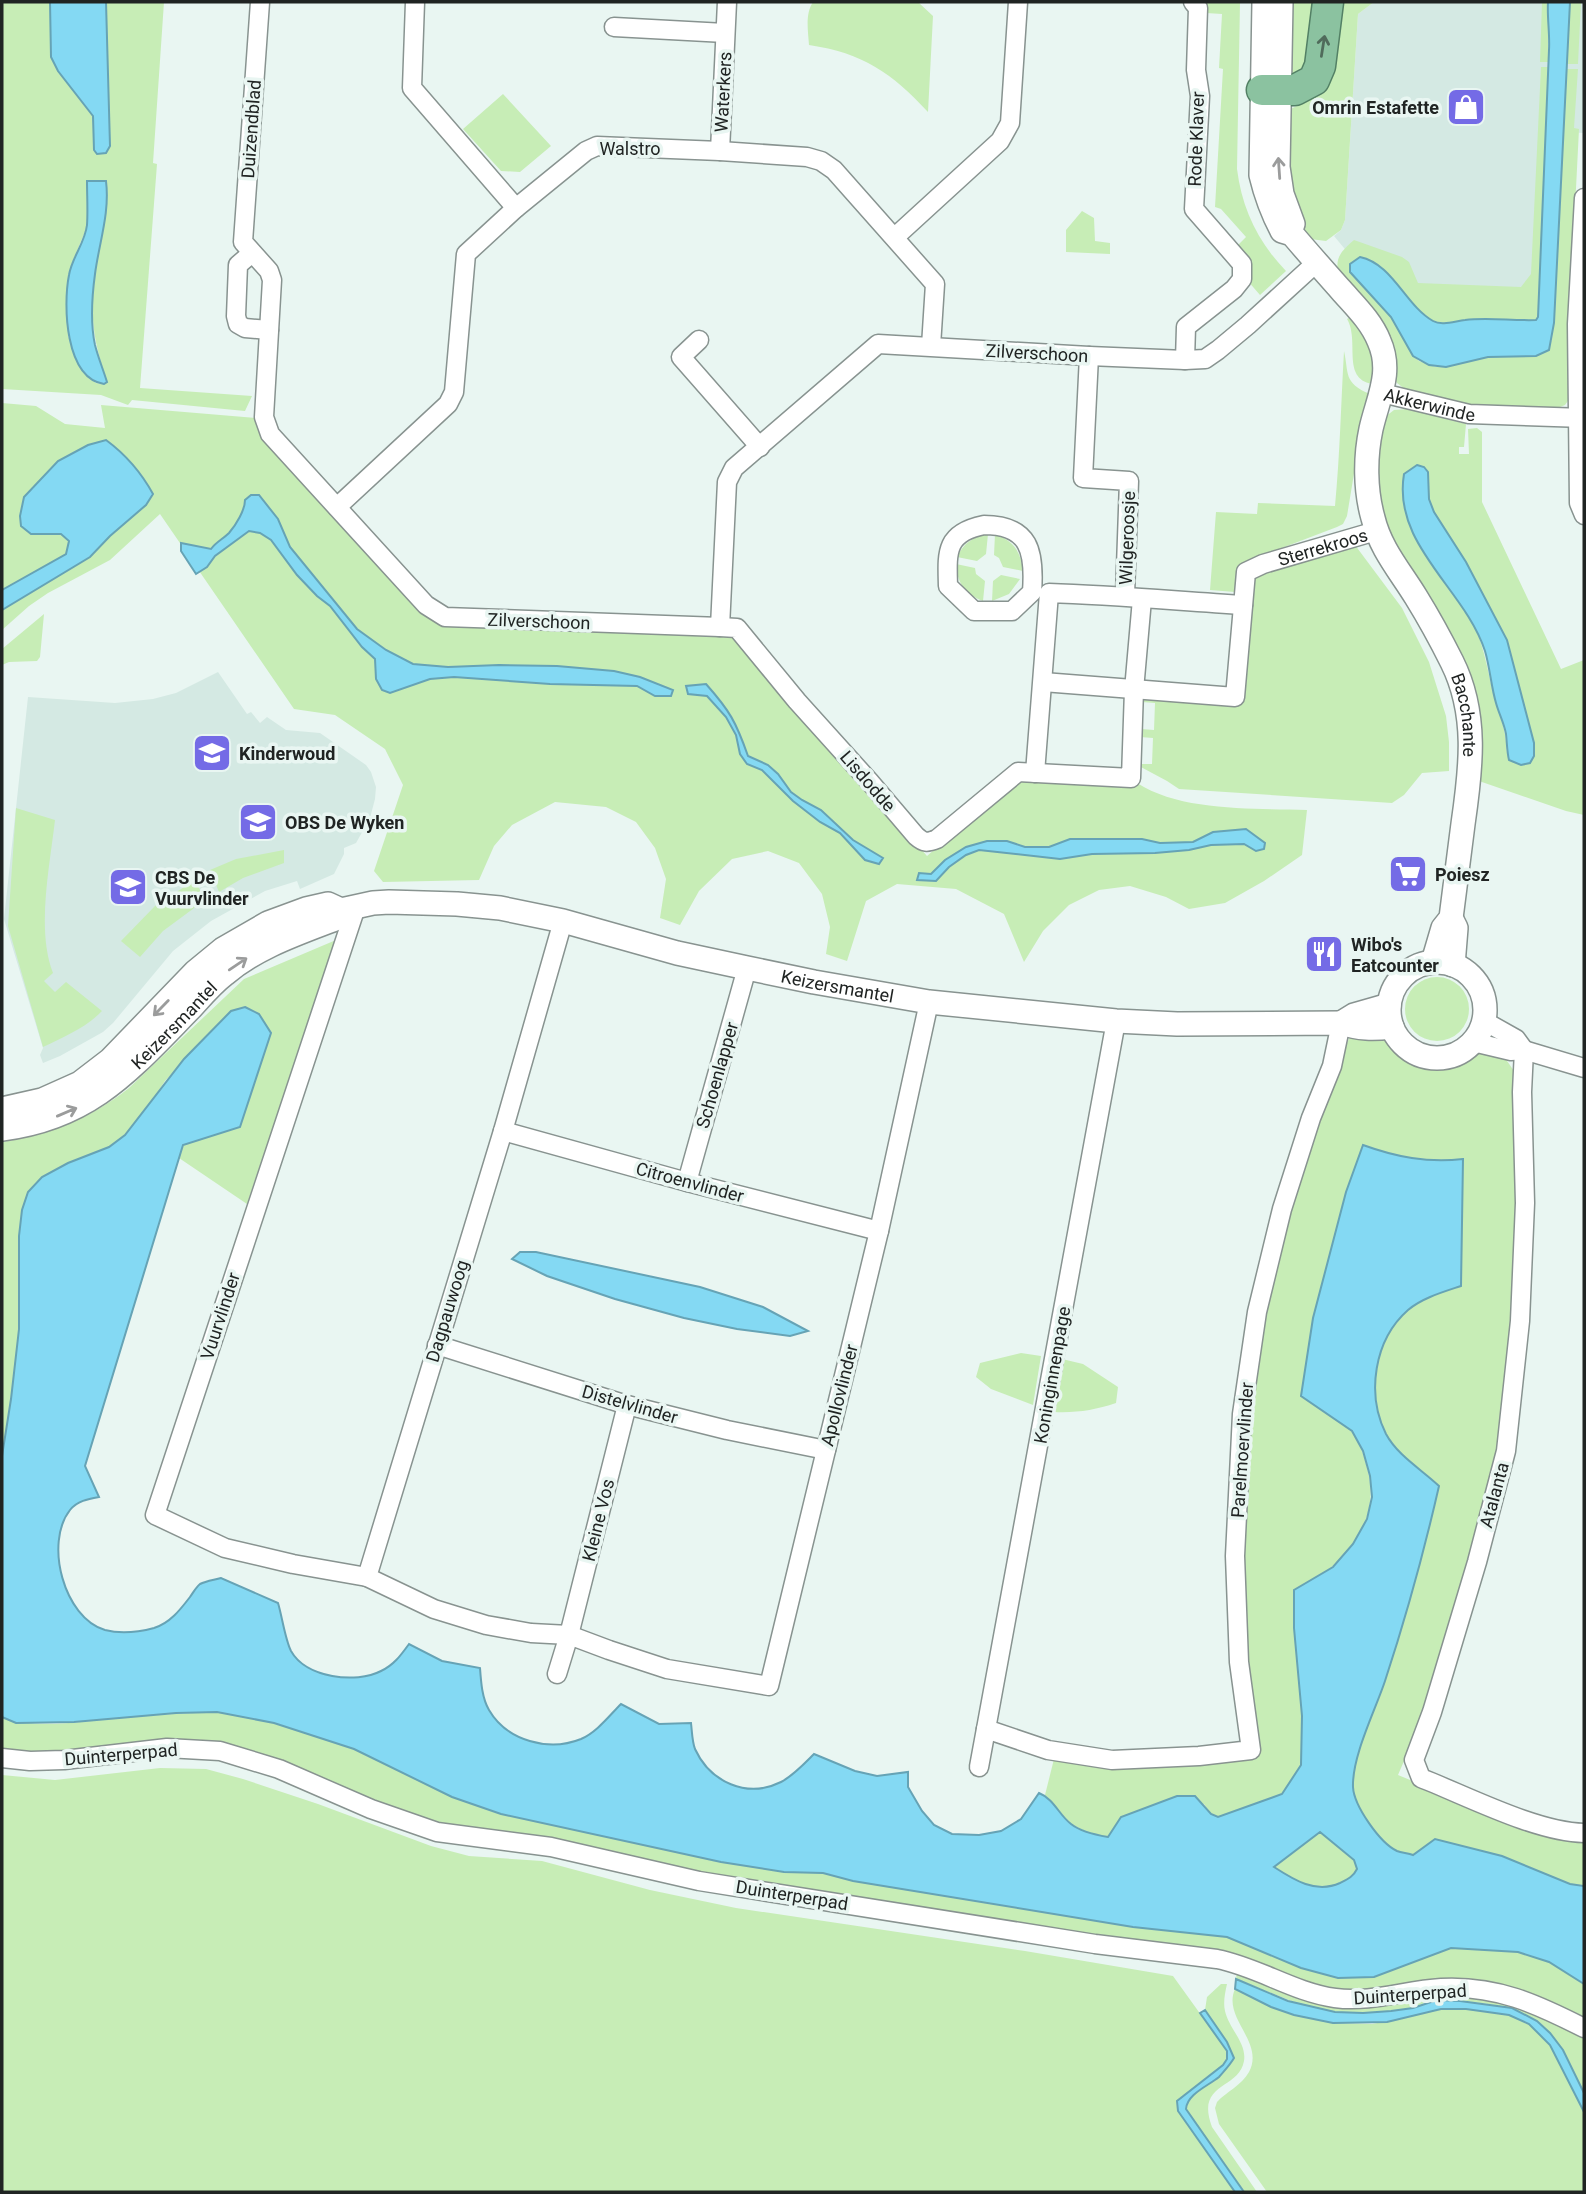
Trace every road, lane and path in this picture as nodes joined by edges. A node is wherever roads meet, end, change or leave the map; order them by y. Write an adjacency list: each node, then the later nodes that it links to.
1 (260, 2): 17 (street, Duizendblad)
2 (415, 2): 14 (street)
3 (727, 2): 10 (street, Waterkers)
4 (1018, 2): 16 (street)
5 (1193, 2): 23 (street, Rode Klaver)
6 (1264, 2): 11 (street, Akkerwinde)
7 (1280, 2): 11 (street, Akkerwinde)
8 (1328, 2): 11 (highway, one-way to 8)
9 (614, 27): 10 (street, Waterkers)
10 (726, 33): 12 (street, Waterkers)
11 (1270, 90): 18 (street, Akkerwinde)
12 (720, 151): 14 (street, Walstro); 16 (street, Walstro)
13 (1584, 198): 15 (street)
14 (516, 208): 27 (street, Walstro)
15 (1584, 219): 25 (street)
16 (895, 237): 21 (street, Walstro)
17 (252, 253): 19 (street, Duizendblad); 19 (street)
18 (1317, 262): 23 (street, Zilverschoon); 24 (street, Akkerwinde)
19 (269, 330): 27 (street, Duizendblad)
20 (699, 340): 26 (street)
21 (931, 346): 22 (street, Zilverschoon); 26 (street, Zilverschoon)
22 (1088, 356): 23 (street, Zilverschoon); 31 (street, Wilgeroosje)
23 (1185, 360)
24 (1382, 393): 25 (street, Akkerwinde); 29 (street, Sterrekroos)
25 (1582, 418): 28 (street)
26 (760, 447): 33 (street, Zilverschoon)
27 (337, 507): 33 (street, Zilverschoon)
28 (1584, 515)
29 (1376, 531): 32 (street, Sterrekroos); 39 (street, Bacchante)
30 (1040, 592): 30 (street); 31 (street, Wilgeroosje); 34 (street)
31 (1133, 597): 32 (street, Wilgeroosje); 35 (street, Wilgeroosje)
32 (1243, 605): 35 (street)
33 (720, 626): 36 (street, Lisdodde)
34 (1043, 682): 35 (street); 36 (street)
35 (1134, 690): 36 (street, Wilgeroosje)
36 (1035, 773)
37 (349, 909): 38 (street, Keizersmantel); 48 (street, Keizersmantel, one-way to 48); 49 (street, Keizersmantel, one-way to 37); 56 (street, Vuurvlinder)
38 (563, 921): 40 (street, Keizersmantel); 50 (street, Dagpauwoog)
39 (1443, 964): 42 (street); 45 (street)
40 (747, 968): 41 (street, Keizersmantel); 51 (street, Schoenlapper)
41 (929, 1002): 43 (street, Keizersmantel); 52 (street, Apollovlinder)
42 (1390, 1016): 44 (street, Keizersmantel); 45 (street)
43 (1116, 1021): 44 (street, Keizersmantel); 59 (street, Koninginnenpage)
44 (1341, 1023): 59 (street, Parelmoervlinder)
45 (1478, 1031): 46 (street)
46 (1524, 1050): 47 (street); 62 (street, Atalanta)
47 (1584, 1068)
48 (2, 1109)
49 (2, 1129)
50 (503, 1131): 51 (street, Citroenvlinder); 53 (street, Dagpauwoog)
51 (687, 1182): 52 (street, Citroenvlinder)
52 (879, 1231): 55 (street, Apollovlinder)
53 (437, 1345): 54 (street, Distelvlinder); 56 (street, Dagpauwoog)
54 (627, 1405): 55 (street, Distelvlinder); 57 (street, Kleine Vos)
55 (826, 1450): 57 (street, Apollovlinder)
56 (366, 1577): 57 (street)
57 (569, 1635): 58 (street, Kleine Vos)
58 (557, 1674)
59 (986, 1729): 61 (street, Koninginnenpage)
60 (2, 1758): 63 (street, Duinterperpad)
61 (979, 1767)
62 (1584, 1833)
63 (1584, 2028)

